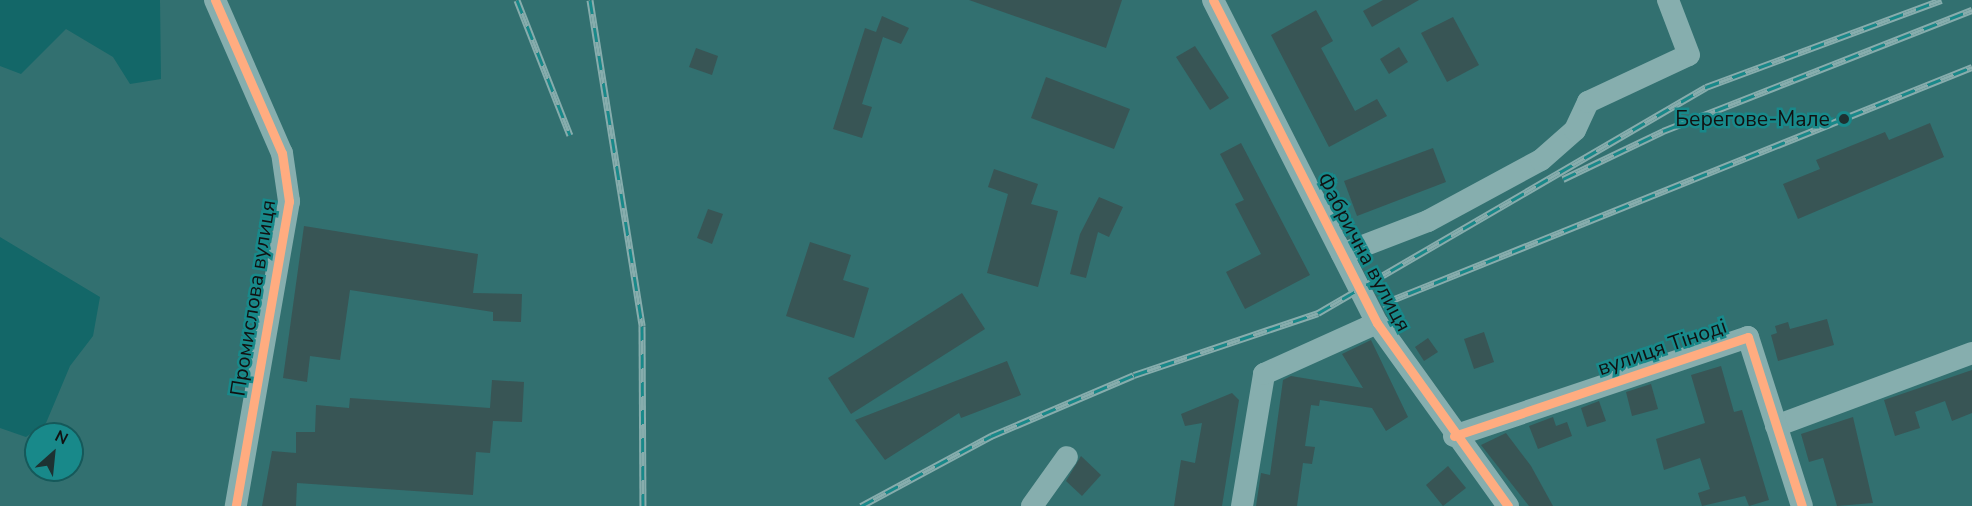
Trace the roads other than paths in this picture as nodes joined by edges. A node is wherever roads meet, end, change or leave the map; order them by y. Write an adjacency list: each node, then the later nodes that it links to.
1 (215, 0): 10 (street, Промислова вулиця)
2 (1213, 0): 4 (street, Фабрична вулиця)
3 (1668, 0): 4 (street, Фабрична вулиця)
4 (1342, 254): 5 (street, Фабрична вулиця)
5 (1377, 323): 8 (street, Фабрична вулиця); 12 (street)
6 (1972, 353): 7 (street)
7 (1776, 426): 8 (street, вулиця Тіноді); 14 (street, вулиця Тіноді)
8 (1454, 436): 13 (street, Фабрична вулиця)
9 (1067, 457): 11 (street)
10 (236, 506)
11 (1032, 506)
12 (1242, 506)
13 (1508, 506)
14 (1802, 506)

